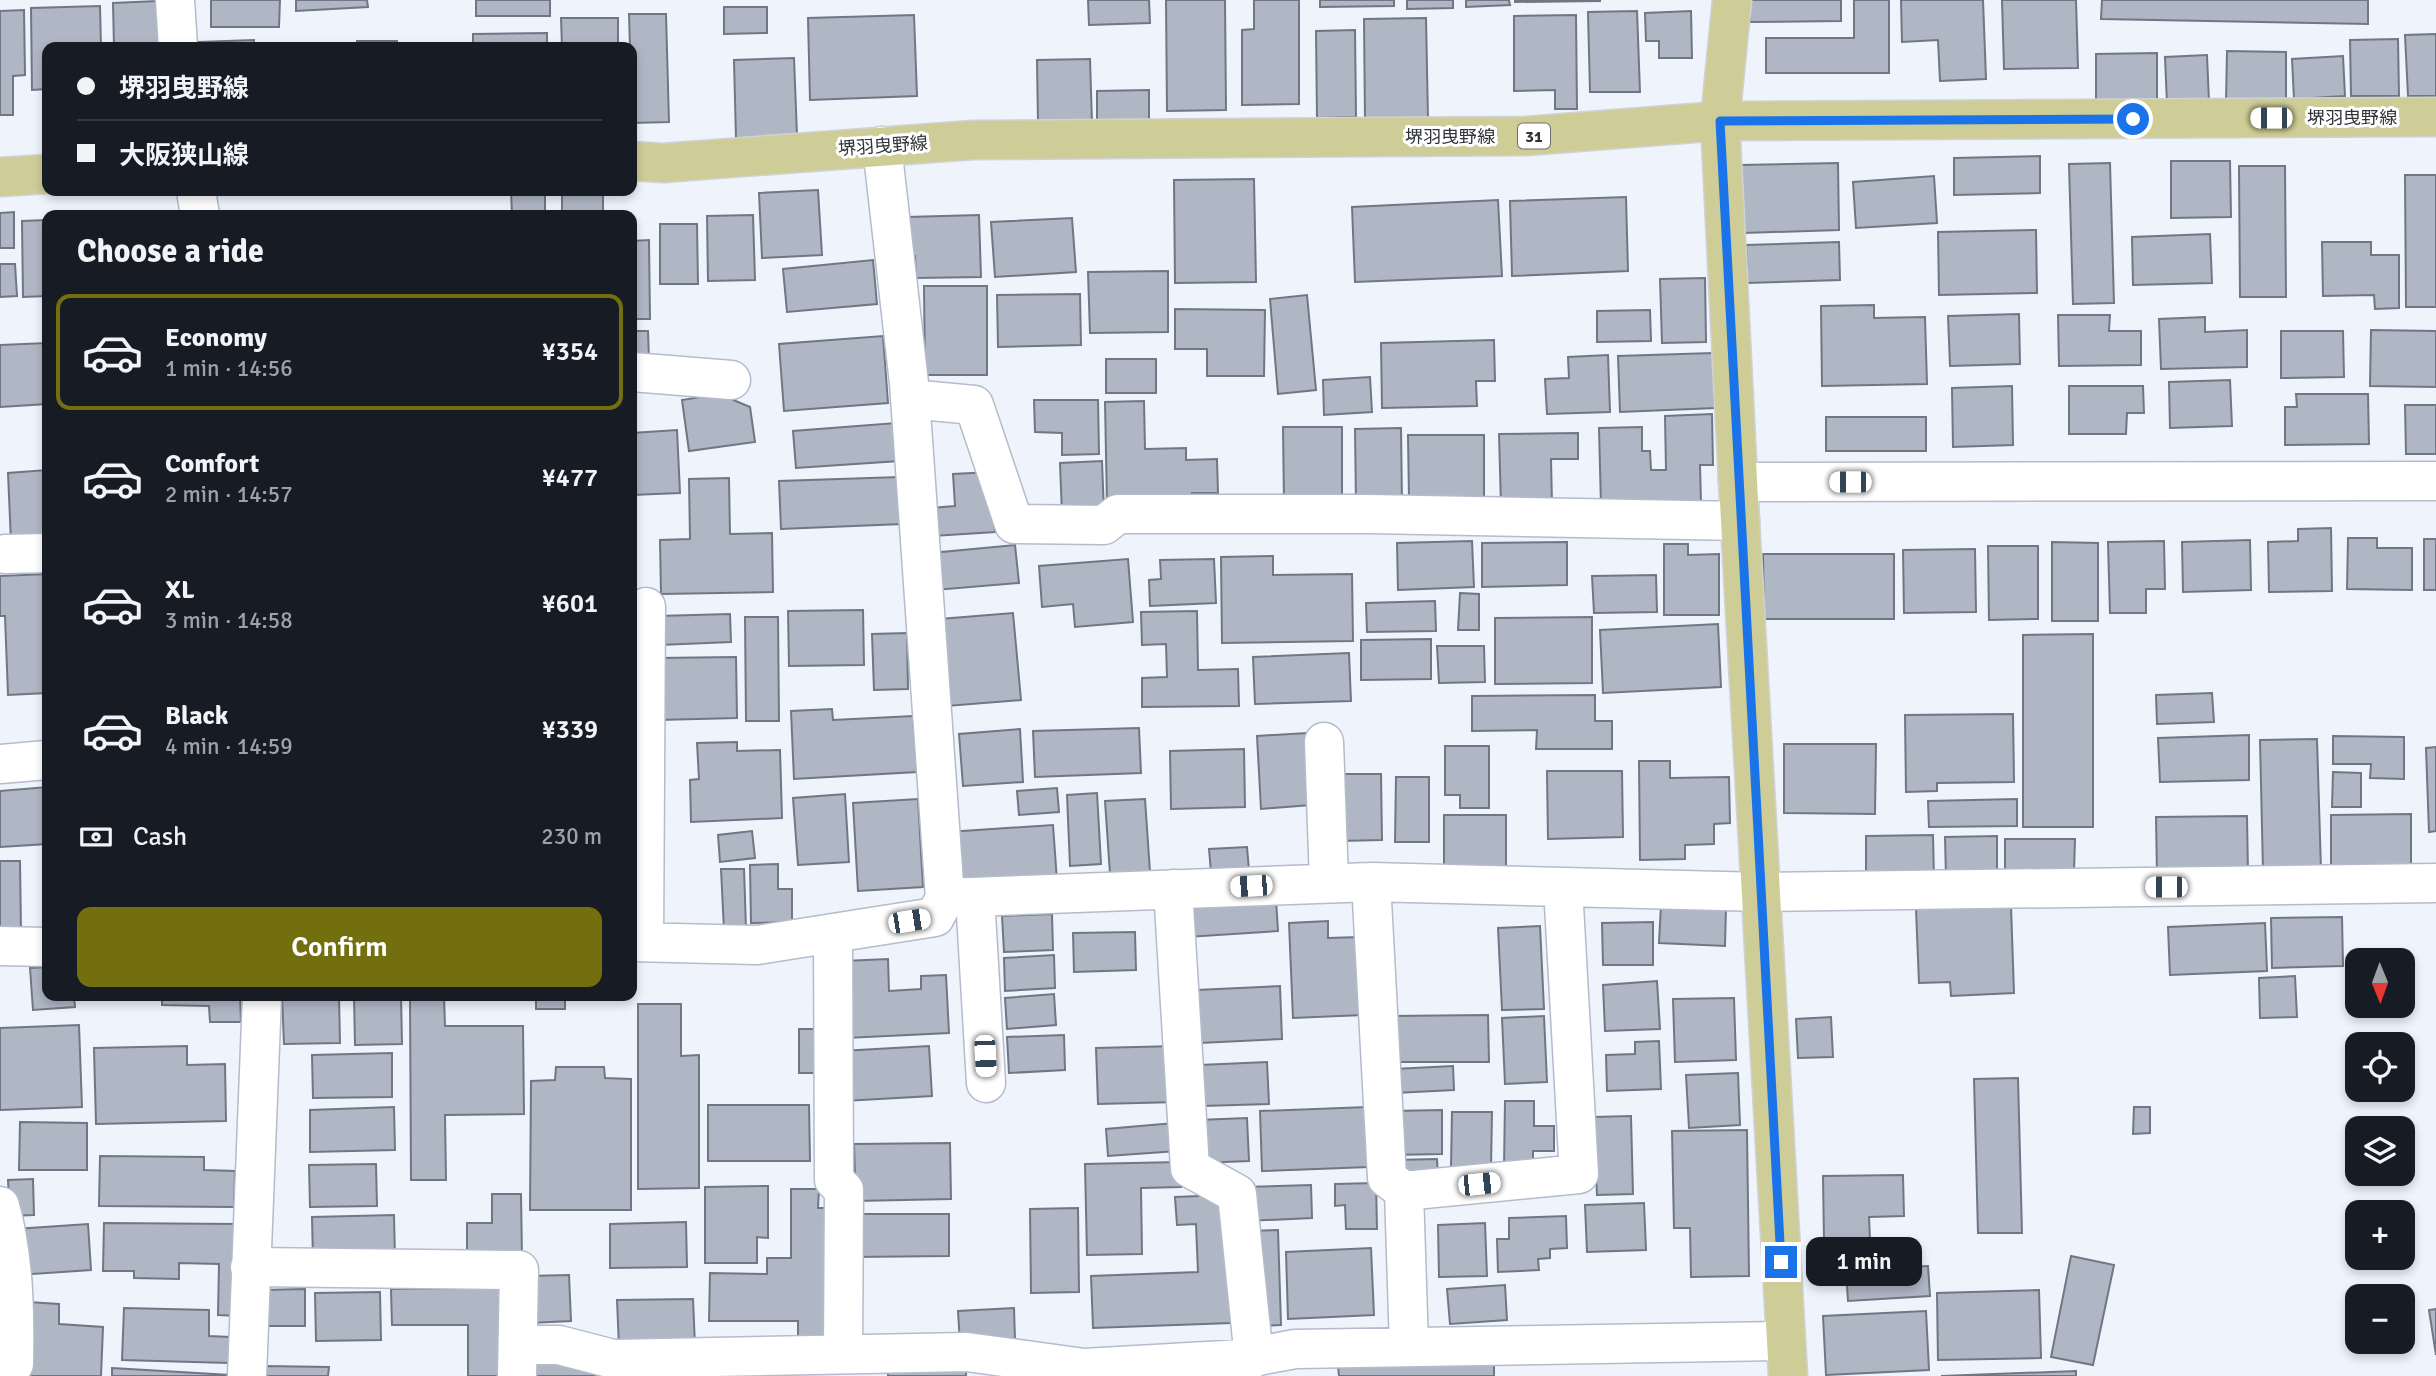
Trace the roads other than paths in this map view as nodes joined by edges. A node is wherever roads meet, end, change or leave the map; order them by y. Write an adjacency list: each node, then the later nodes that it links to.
1 (175, 0): 3 (street)
2 (1732, 0): 5 (main road)
3 (178, 42)
4 (2436, 117): 5 (main road, 堺羽曳野線 / 31)
5 (1720, 121): 6 (main road, 堺羽曳野線 / 31); 14 (main road)
6 (882, 146): 7 (main road, 堺羽曳野線 / 31); 12 (street)
7 (637, 161)
8 (42, 174): 9 (main road)
9 (0, 177)
10 (637, 372): 11 (street)
11 (731, 380)
12 (910, 399): 15 (street); 28 (street)
13 (2436, 481): 14 (street)
14 (1738, 482): 15 (main road)
15 (1740, 521): 27 (main road)
16 (42, 553): 17 (street)
17 (5, 554)
18 (646, 607): 30 (street)
19 (1324, 742): 23 (street)
20 (42, 760): 21 (street)
21 (0, 764)
22 (1371, 881): 23 (street); 25 (street); 35 (street)
23 (1329, 882): 26 (street)
24 (2436, 883): 27 (street)
25 (1563, 887): 27 (street); 35 (street)
26 (1173, 889): 28 (street); 40 (street)
27 (1762, 892): 41 (main road)
28 (960, 897): 29 (street); 34 (street)
29 (833, 933): 30 (street); 39 (street)
30 (638, 942)
31 (0, 946): 32 (street)
32 (42, 947)
33 (261, 1001): 37 (street)
34 (986, 1083)
35 (1404, 1191): 38 (street)
36 (0, 1206): 43 (street)
37 (250, 1267): 42 (street); 45 (street)
38 (1409, 1347): 40 (street); 41 (street)
39 (843, 1354): 42 (street); 44 (street)
40 (1254, 1358): 44 (street)
41 (1787, 1358)
42 (518, 1361)
43 (9, 1367)
44 (1024, 1368)
45 (247, 1376)

